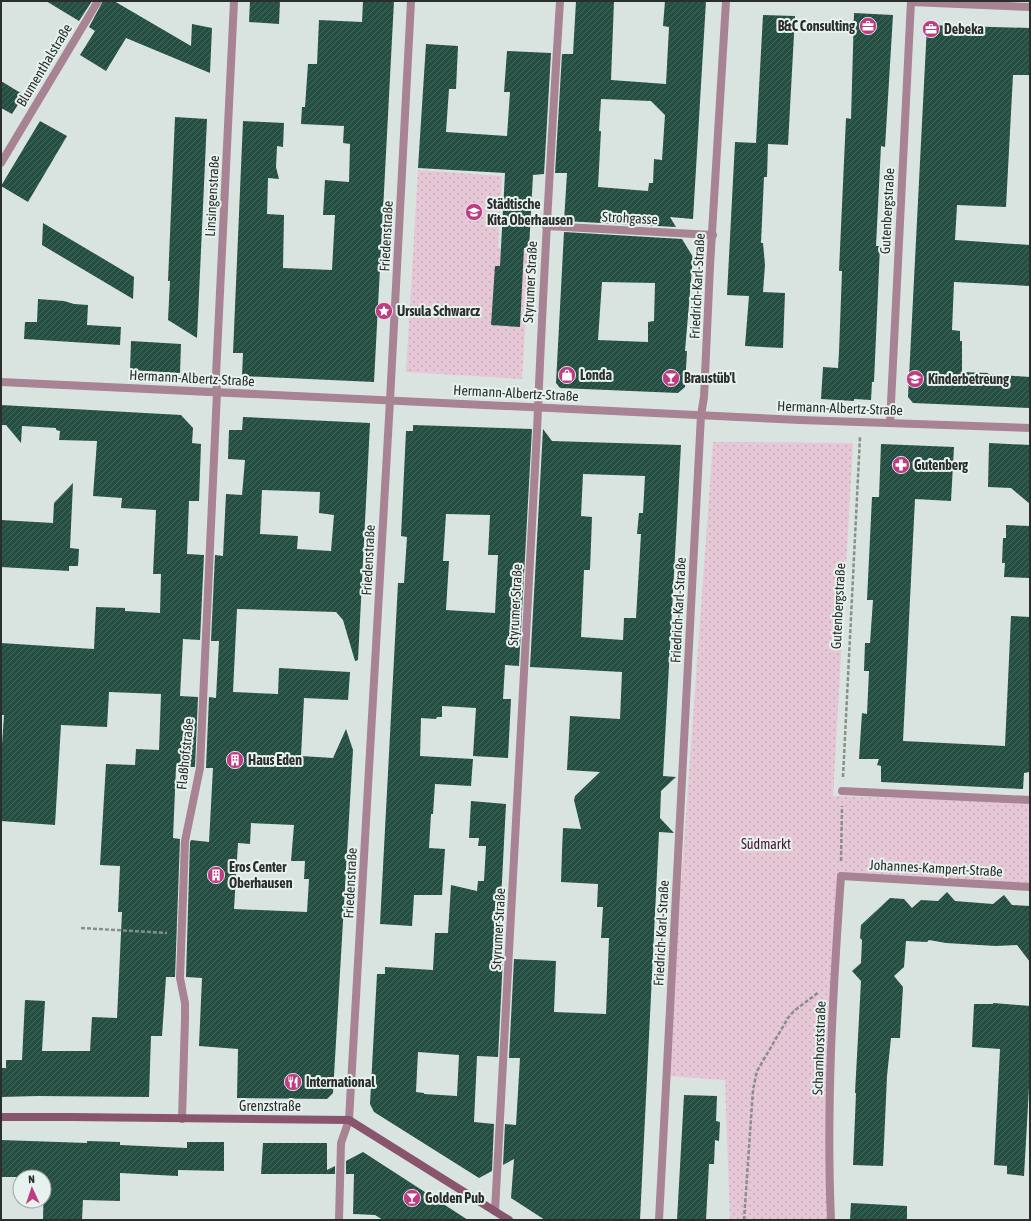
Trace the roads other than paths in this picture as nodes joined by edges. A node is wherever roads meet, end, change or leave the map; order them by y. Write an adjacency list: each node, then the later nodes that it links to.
1 (98, 1): 8 (street, Blumenthalstraße)
2 (234, 1): 12 (street, Linsingenstraße)
3 (411, 1): 13 (street, Friedenstraße)
4 (560, 1): 9 (street, Styrumer Straße)
5 (726, 1): 10 (street, Friedrich-Karl-Straße)
6 (911, 2): 7 (street); 16 (street, Gutenbergstraße)
7 (1030, 7)
8 (1, 163)
9 (546, 226): 10 (street, Strohgasse); 14 (street, Styrumer Straße)
10 (713, 235): 15 (street, Friedrich-Karl-Straße)
11 (1, 382): 12 (street, Hermann-Albertz-Straße)
12 (217, 392): 13 (street, Hermann-Albertz-Straße); 23 (street, Flaßhofstraße)
13 (390, 400): 14 (street, Hermann-Albertz-Straße); 24 (street, Friedenstraße)
14 (538, 407): 15 (street, Hermann-Albertz-Straße); 25 (street, Styrumer Straße)
15 (701, 415): 16 (street, Hermann-Albertz-Straße); 28 (street, Friedrich-Karl-Straße)
16 (890, 423): 17 (street, Hermann-Albertz-Straße)
17 (1030, 428)
18 (842, 791): 19 (street)
19 (1030, 800)
20 (841, 876): 21 (street, Johannes-Kampert-Straße); 29 (street, Scharnhorststraße)
21 (1030, 887)
22 (1, 1117): 23 (street, Grenzstraße)
23 (182, 1119): 24 (street, Grenzstraße)
24 (349, 1120): 25 (street); 26 (street, Friedenstraße)
25 (495, 1211): 27 (street)
26 (339, 1220)
27 (509, 1220)
28 (659, 1220)
29 (830, 1220)

